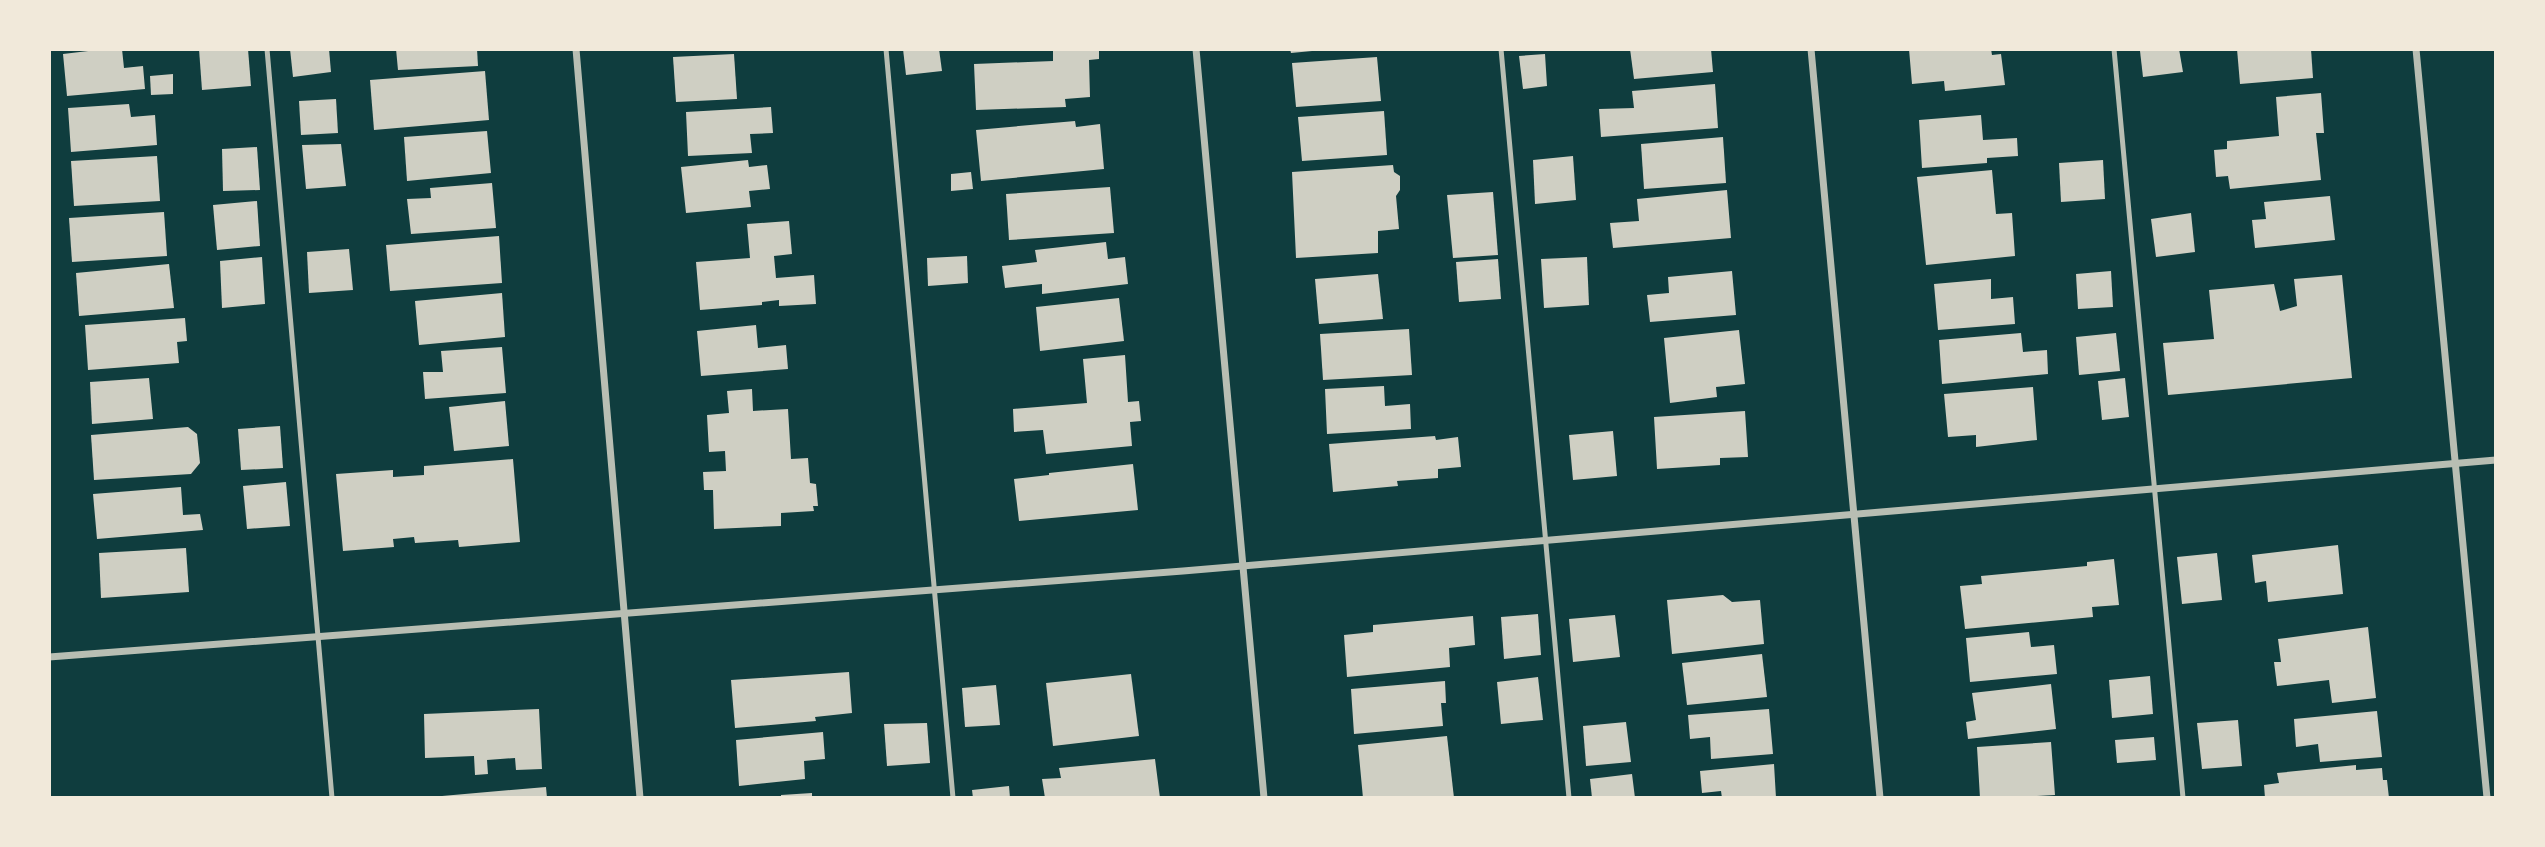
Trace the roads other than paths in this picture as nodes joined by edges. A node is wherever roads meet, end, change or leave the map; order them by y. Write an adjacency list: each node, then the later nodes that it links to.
1 (267, 49): 17 (lane)
2 (576, 49): 16 (street)
3 (886, 49): 15 (lane)
4 (1196, 49): 14 (street)
5 (1501, 49): 13 (lane)
6 (1811, 49): 12 (street)
7 (2114, 49): 11 (lane)
8 (2416, 49): 10 (street)
9 (2496, 460): 10 (street)
10 (2455, 464): 11 (street); 26 (street)
11 (2155, 489): 12 (street); 25 (lane)
12 (1854, 514): 13 (street); 24 (street)
13 (1545, 541): 14 (street); 23 (lane)
14 (1243, 567): 15 (street); 22 (street)
15 (934, 591): 16 (street); 21 (lane)
16 (624, 615): 17 (street); 20 (street)
17 (318, 638): 18 (street); 19 (lane)
18 (49, 657)
19 (332, 798)
20 (640, 798)
21 (953, 798)
22 (1264, 798)
23 (1569, 798)
24 (1880, 798)
25 (2183, 798)
26 (2487, 798)

